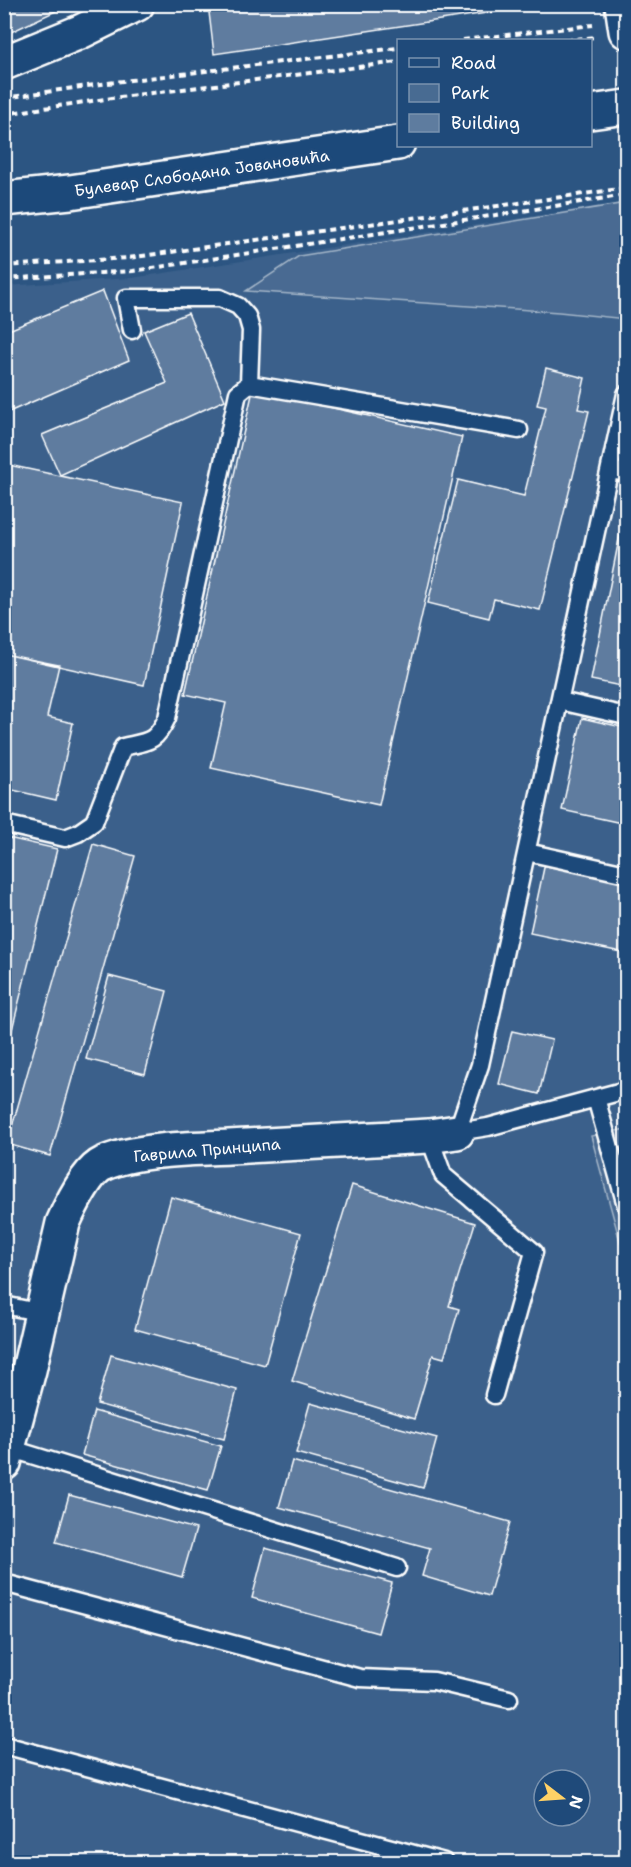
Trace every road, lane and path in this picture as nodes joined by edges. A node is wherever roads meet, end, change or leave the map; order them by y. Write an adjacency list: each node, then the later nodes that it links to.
1 (137, 4): 6 (street)
2 (625, 19): 3 (path)
3 (471, 39)
4 (397, 48): 7 (path)
5 (397, 62): 10 (path)
6 (4, 63)
7 (4, 98)
8 (627, 107): 9 (street)
9 (592, 112)
10 (4, 114)
11 (397, 143): 14 (street, Булевар Слободана Јовановића)
12 (627, 188): 15 (path)
13 (627, 195): 16 (path)
14 (4, 200)
15 (4, 266)
16 (4, 279)
17 (132, 330): 18 (lane)
18 (249, 384): 20 (lane); 24 (lane)
19 (627, 394): 21 (lane)
20 (519, 430)
21 (619, 472): 22 (lane)
22 (560, 701): 23 (lane); 25 (lane)
23 (627, 716)
24 (4, 824)
25 (527, 852): 26 (lane); 29 (lane)
26 (627, 874)
27 (627, 1090): 28 (lane, Гаврила Принципа)
28 (596, 1098): 29 (lane, Гаврила Принципа); 30 (lane)
29 (443, 1134): 32 (street, Гаврила Принципа); 33 (lane)
30 (627, 1205)
31 (4, 1305): 32 (lane)
32 (42, 1313): 34 (street, Гаврила Принципа)
33 (494, 1395)
34 (7, 1455): 35 (lane)
35 (397, 1568)
36 (4, 1583): 37 (lane)
37 (509, 1699)
38 (4, 1744): 39 (lane)
39 (444, 1863)

